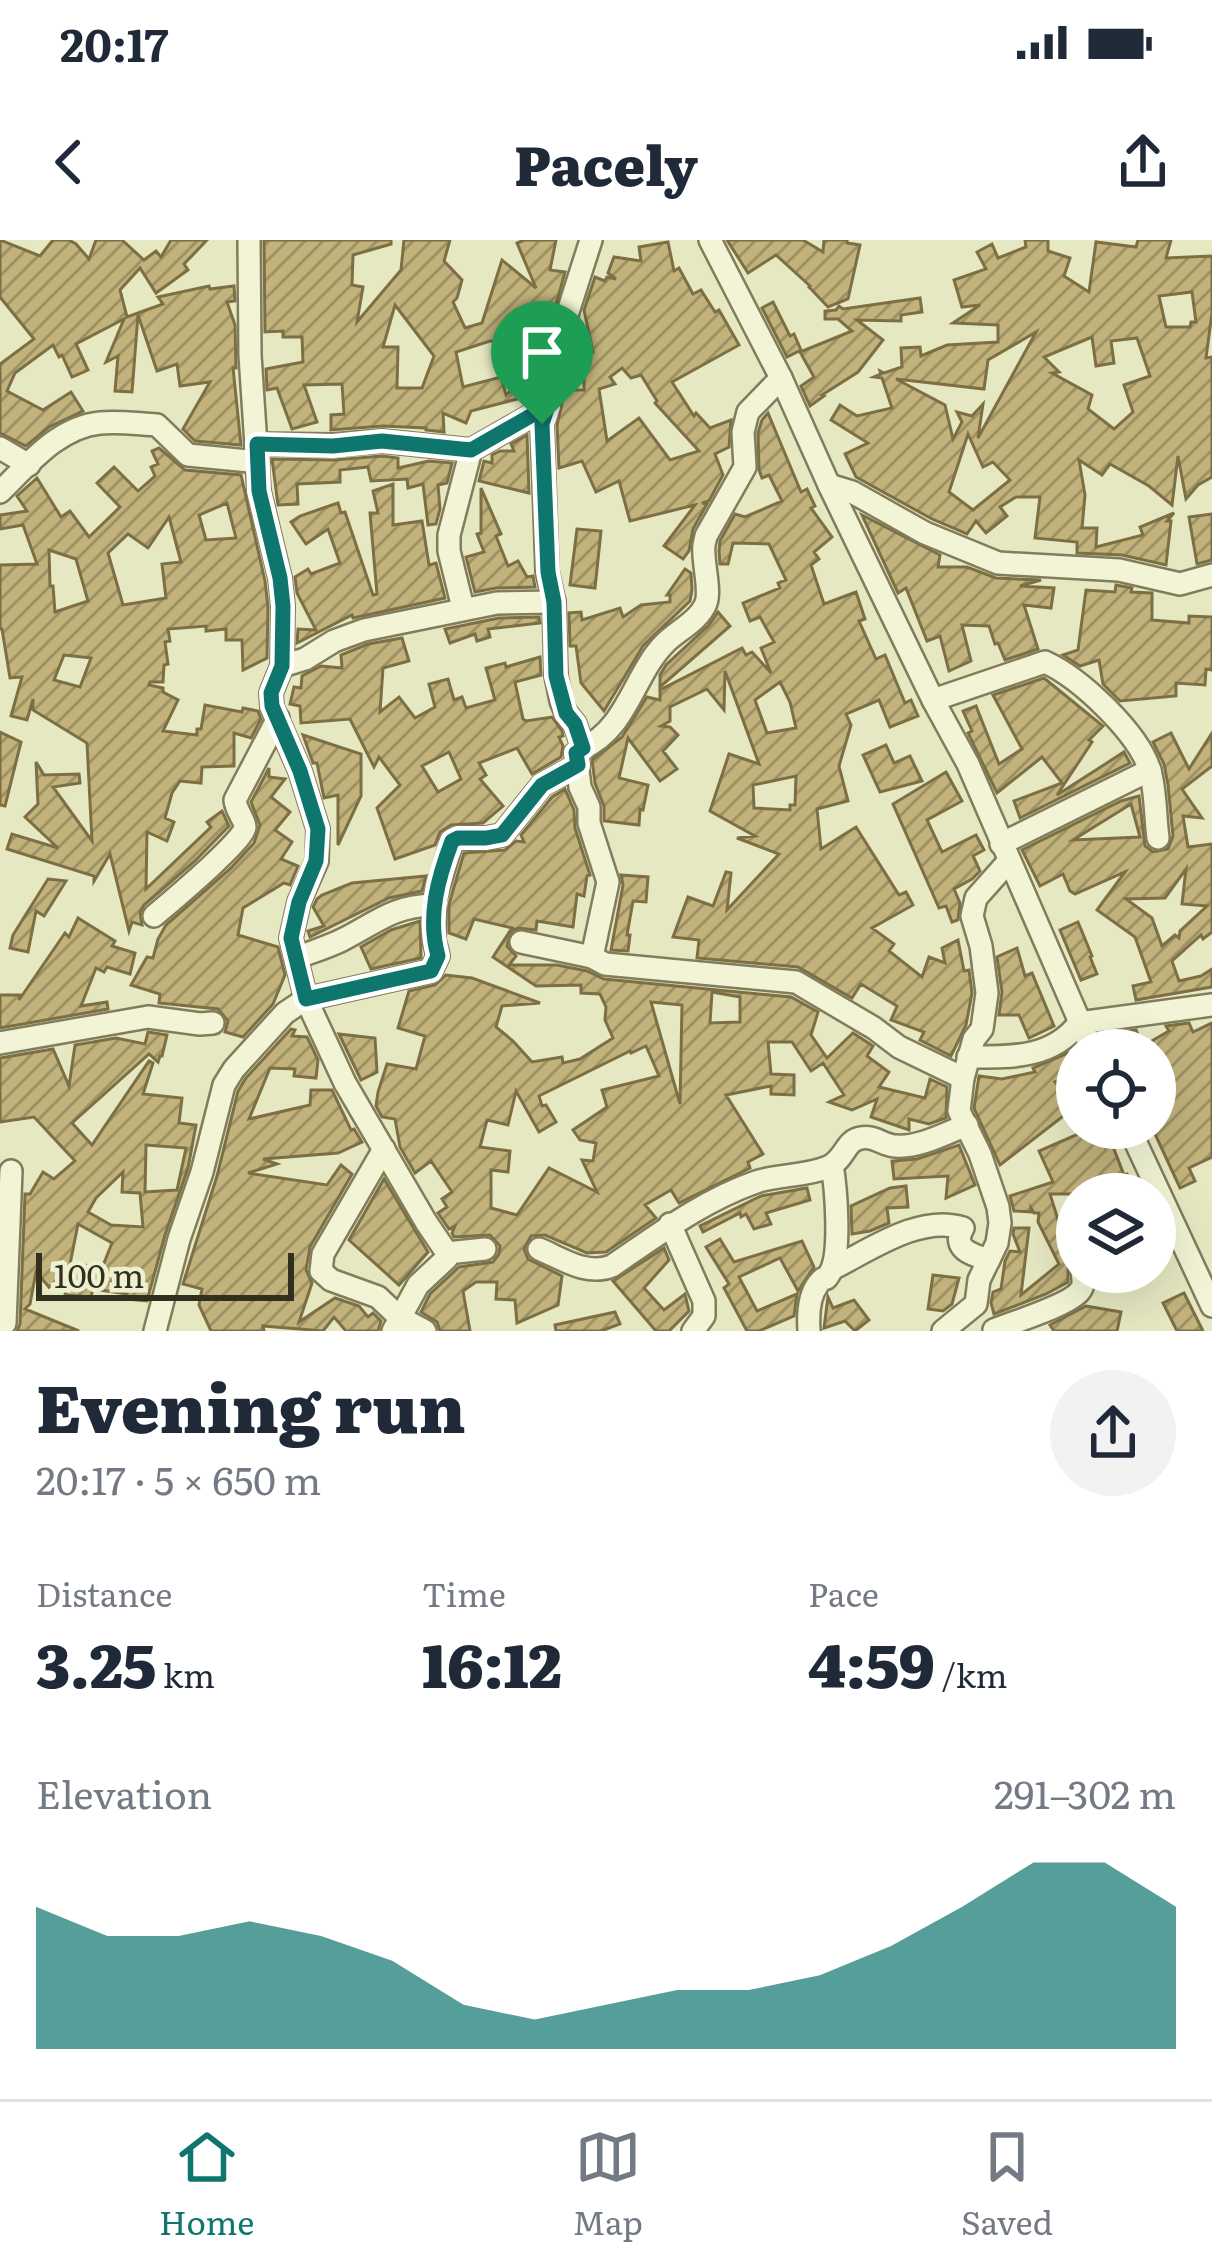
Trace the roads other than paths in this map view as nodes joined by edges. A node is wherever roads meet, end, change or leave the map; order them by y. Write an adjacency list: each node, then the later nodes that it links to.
1 (248, 240): 8 (street)
2 (591, 240): 5 (street)
3 (710, 240): 4 (street)
4 (781, 378): 10 (street); 18 (street)
5 (548, 406): 7 (street); 13 (street)
6 (0, 448): 9 (street)
7 (471, 450): 8 (street); 14 (street)
8 (257, 453): 9 (street); 15 (street)
9 (28, 465): 11 (street)
10 (829, 485): 12 (street); 16 (street)
11 (0, 492)
12 (1212, 575)
13 (554, 602): 14 (street); 18 (street)
14 (463, 608): 15 (street)
15 (282, 666): 17 (street)
16 (933, 700): 19 (street); 21 (street)
17 (278, 718): 23 (street); 25 (street)
18 (580, 756): 22 (street); 26 (street)
19 (1150, 770): 20 (street); 21 (street)
20 (1158, 838)
21 (1005, 853): 30 (street); 33 (street)
22 (433, 905): 25 (street); 27 (street)
23 (154, 916)
24 (521, 942): 26 (street)
25 (296, 958): 27 (street)
26 (592, 958): 33 (street)
27 (306, 999): 35 (street); 51 (street)
28 (1212, 1005): 30 (street)
29 (213, 1023): 32 (street)
30 (1079, 1023): 31 (street); 33 (street)
31 (1082, 1029)
32 (0, 1043)
33 (966, 1067): 34 (street)
34 (967, 1125): 36 (street); 43 (street)
35 (384, 1149): 42 (street); 48 (street)
36 (832, 1165): 38 (street); 44 (street)
37 (11, 1172): 49 (street)
38 (670, 1224): 41 (street); 53 (street)
39 (1176, 1235): 47 (street)
40 (485, 1249): 42 (street)
41 (539, 1249)
42 (446, 1253): 48 (street)
43 (989, 1260): 44 (street); 46 (street)
44 (832, 1269): 54 (street)
45 (1078, 1293): 50 (street)
46 (976, 1304): 50 (street); 55 (street)
47 (1212, 1306)
48 (396, 1324): 52 (street)
49 (0, 1329)
50 (994, 1330)
51 (155, 1331)
52 (425, 1331)
53 (693, 1331)
54 (809, 1331)
55 (943, 1331)

